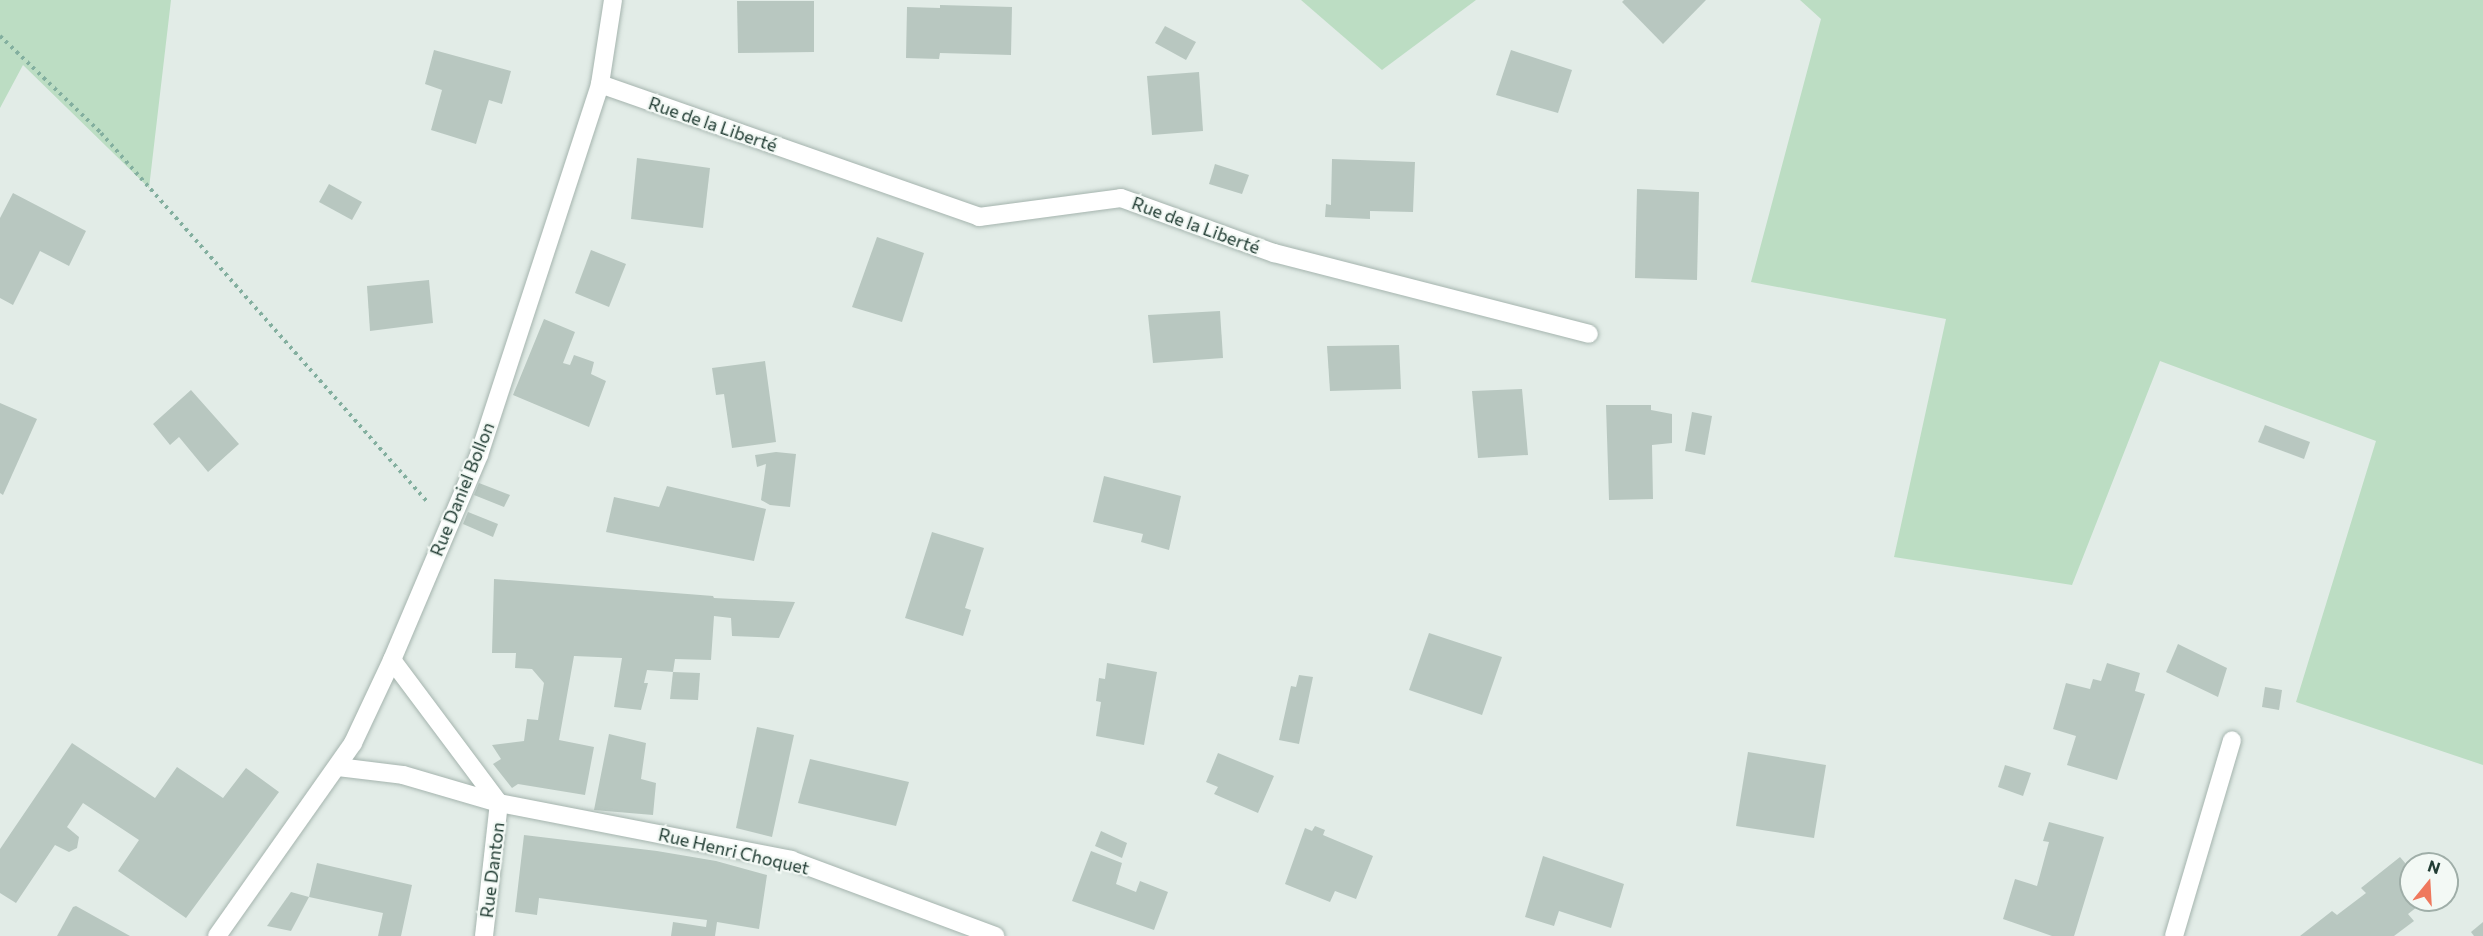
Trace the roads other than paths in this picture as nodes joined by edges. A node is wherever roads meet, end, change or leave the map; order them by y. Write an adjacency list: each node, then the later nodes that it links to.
1 (613, 0): 2 (street, Rue Daniel Bollon)
2 (600, 84): 3 (street, Rue de la Liberté); 4 (street, Rue Daniel Bollon)
3 (1589, 334)
4 (392, 660): 6 (street, Rue Daniel Bollon); 7 (street)
5 (2232, 740): 11 (street)
6 (338, 767): 7 (street, Rue Henri Choquet); 8 (street, Rue Daniel Bollon)
7 (499, 803): 9 (street, Rue Danton); 10 (street, Rue Henri Choquet)
8 (217, 936)
9 (484, 936)
10 (995, 936)
11 (2174, 936)

